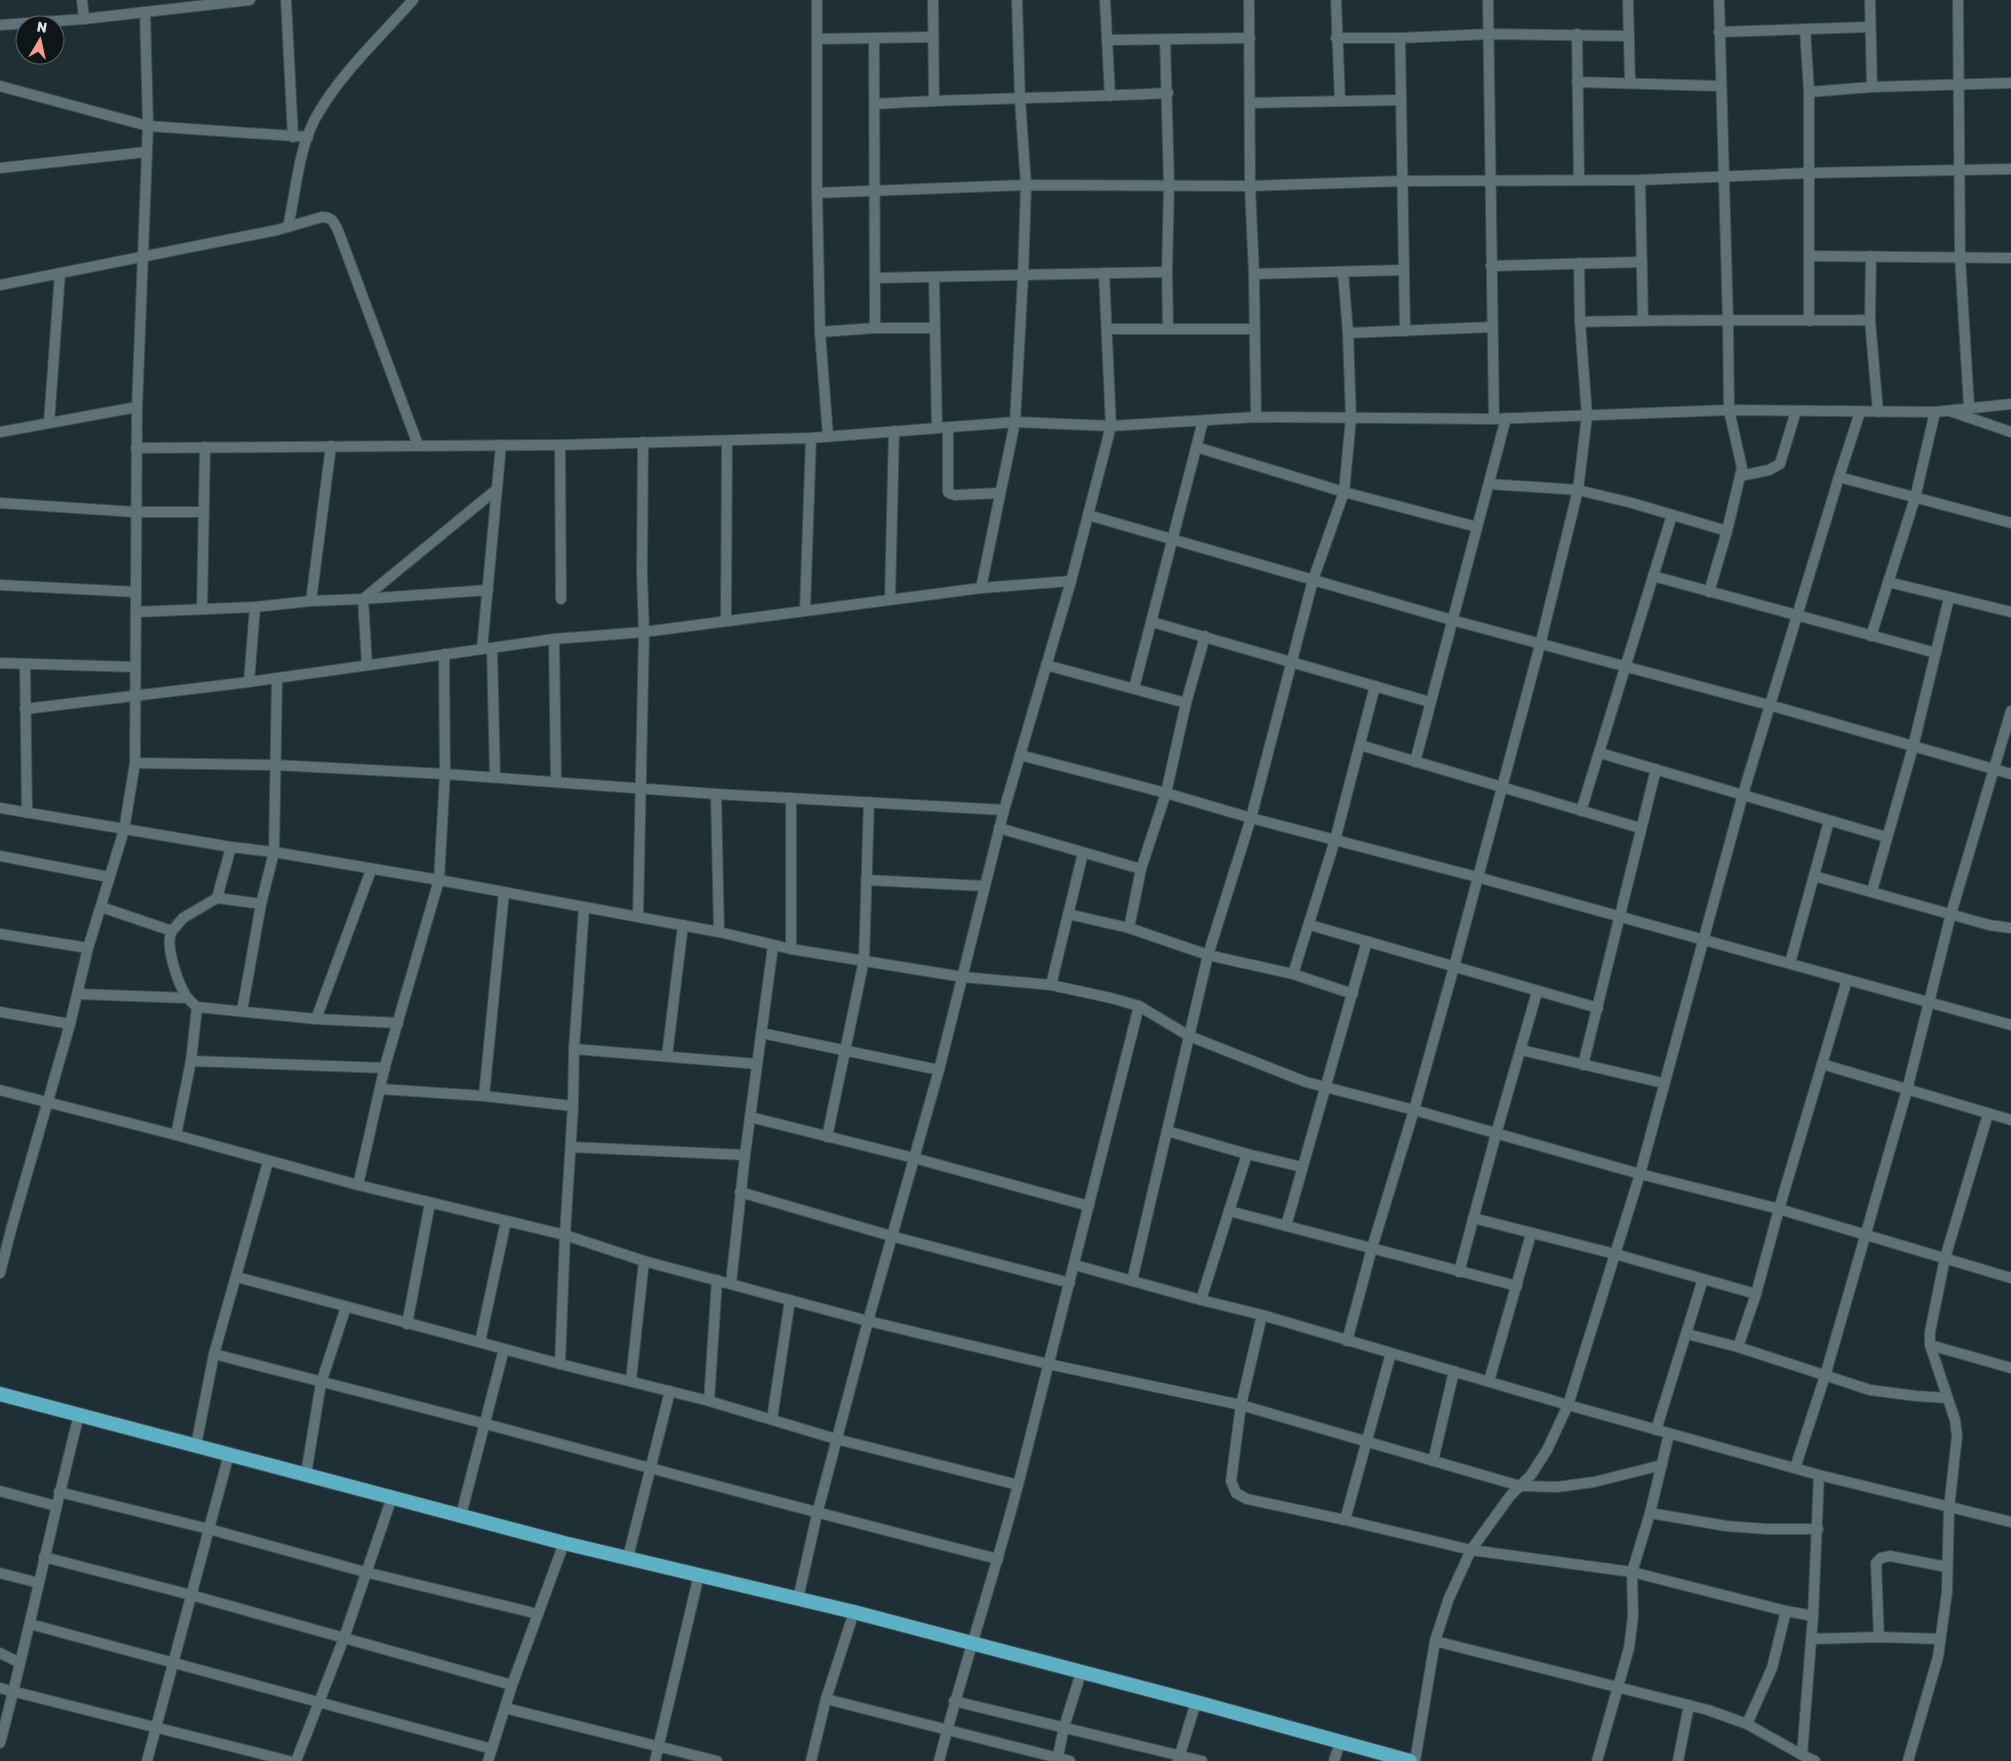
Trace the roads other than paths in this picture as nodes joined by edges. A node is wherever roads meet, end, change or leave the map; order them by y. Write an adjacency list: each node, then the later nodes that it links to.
1 (82, 0): 18 (street)
2 (250, 0): 16 (street)
3 (286, 0): 51 (street)
4 (413, 0): 52 (street)
5 (816, 0): 31 (street)
6 (933, 0): 26 (street)
7 (1017, 0): 44 (street)
8 (1105, 0): 33 (street)
9 (1249, 0): 28 (street)
10 (1336, 0): 29 (street)
11 (1488, 0): 23 (street)
12 (1628, 0): 25 (street)
13 (1719, 0): 22 (street)
14 (1870, 0): 20 (street)
15 (1958, 0): 37 (street)
16 (175, 4): 17 (street)
17 (145, 12): 18 (street); 50 (street)
18 (84, 19): 19 (street)
19 (0, 25)
20 (1869, 27): 21 (street); 40 (street)
21 (1805, 29): 22 (street); 41 (street)
22 (1719, 32): 39 (street)
23 (1490, 34): 24 (street); 30 (street); 62 (street)
24 (1576, 34): 25 (street); 34 (street)
25 (1629, 36): 35 (street)
26 (933, 37): 27 (street); 45 (street)
27 (874, 38): 31 (street); 49 (street)
28 (1250, 38): 32 (street); 48 (street)
29 (1336, 38): 30 (street); 47 (street)
30 (1400, 38): 46 (street)
31 (818, 39): 67 (street)
32 (1165, 39): 33 (street); 42 (street)
33 (1107, 40): 43 (street)
34 (1577, 82): 35 (street); 59 (street)
35 (1630, 82): 39 (street)
36 (2011, 83): 37 (street)
37 (1960, 84): 40 (street); 56 (street)
38 (0, 86): 50 (street)
39 (1720, 86): 58 (street)
40 (1872, 86): 41 (street)
41 (1809, 92): 57 (street)
42 (1168, 93): 43 (street); 64 (street)
43 (1110, 96): 44 (street)
44 (1020, 99): 45 (street); 63 (street)
45 (934, 100): 49 (street)
46 (1401, 100): 47 (street); 61 (street)
47 (1340, 101): 48 (street)
48 (1250, 103): 65 (street)
49 (875, 104): 66 (street)
50 (148, 126): 51 (street); 53 (street)
51 (293, 137): 52 (street)
52 (308, 138): 68 (street)
53 (146, 152): 54 (street); 72 (street)
54 (0, 168)
55 (2011, 169): 56 (street)
56 (1959, 170): 57 (street); 71 (street)
57 (1809, 173): 58 (street); 69 (street)
58 (1723, 178): 60 (street); 91 (street)
59 (1579, 179): 60 (street); 62 (street)
60 (1640, 180): 74 (street)
61 (1402, 181): 62 (street); 65 (street); 77 (street)
62 (1491, 181): 76 (street)
63 (1026, 185): 64 (street); 66 (street); 83 (street)
64 (1169, 185): 65 (street); 78 (street)
65 (1250, 186): 82 (street)
66 (876, 190): 67 (street); 85 (street)
67 (817, 193): 99 (street)
68 (288, 227): 72 (street); 128 (street)
69 (1809, 256): 70 (street); 89 (street)
70 (1871, 256): 71 (street); 88 (street)
71 (1960, 256): 73 (street); 103 (street)
72 (143, 257): 80 (street); 102 (street)
73 (2011, 258)
74 (1642, 262): 75 (street); 87 (street)
75 (1580, 263): 76 (street); 90 (street)
76 (1491, 266): 92 (street)
77 (1404, 270): 79 (street); 98 (street)
78 (1167, 272): 81 (street); 95 (street)
79 (1343, 272): 82 (street); 100 (street)
80 (60, 273): 86 (street); 117 (street)
81 (1104, 274): 83 (street); 97 (street)
82 (1254, 274): 96 (street)
83 (1024, 276): 84 (street); 116 (street)
84 (934, 277): 85 (street); 94 (street)
85 (876, 278): 93 (street)
86 (0, 285)
87 (1643, 320): 90 (street); 91 (street)
88 (1870, 320): 89 (street); 108 (street)
89 (1808, 321): 91 (street)
90 (1580, 322): 111 (street)
91 (1728, 322): 104 (street)
92 (1492, 327): 98 (street); 114 (street)
93 (875, 328): 94 (street); 99 (street)
94 (934, 328): 120 (street)
95 (1168, 328): 96 (street); 97 (street)
96 (1255, 329): 110 (street)
97 (1108, 330): 118 (street)
98 (1405, 330): 100 (street)
99 (820, 332): 124 (street)
100 (1348, 333): 112 (street)
101 (2011, 404): 103 (street)
102 (137, 407): 117 (street); 134 (street)
103 (1969, 407): 105 (street)
104 (1729, 410): 106 (street); 111 (street); 135 (street)
105 (1947, 410): 109 (street); 123 (street)
106 (1796, 411): 107 (street); 135 (street)
107 (1860, 412): 108 (street); 136 (street)
108 (1878, 412): 109 (street)
109 (1936, 412): 142 (street)
110 (1256, 416): 112 (street); 115 (street)
111 (1587, 416): 113 (street); 139 (street)
112 (1351, 418): 114 (street); 140 (street)
113 (1506, 418): 114 (street); 137 (street)
114 (1494, 419)
115 (1203, 421): 118 (street); 133 (street)
116 (1015, 422): 118 (street); 119 (street); 141 (street)
117 (49, 423): 122 (street)
118 (1111, 426): 146 (street)
119 (948, 427): 120 (street); 141 (street)
120 (937, 428): 121 (street)
121 (894, 431): 124 (street); 164 (street)
122 (0, 432)
123 (2011, 432)
124 (828, 436): 125 (street)
125 (812, 438): 126 (street); 168 (street)
126 (726, 441): 127 (street); 173 (street)
127 (643, 442): 130 (street); 175 (street)
128 (418, 445): 129 (street); 131 (street)
129 (501, 445): 130 (street); 138 (street)
130 (560, 445): 163 (street)
131 (330, 446): 132 (street); 165 (street)
132 (205, 447): 134 (street); 145 (street)
133 (1196, 447): 140 (street); 151 (street)
134 (136, 448): 144 (street)
135 (1740, 476): 150 (street)
136 (1838, 477): 142 (street); 171 (street)
137 (1489, 484): 139 (street); 149 (street)
138 (496, 489): 158 (street); 162 (street)
139 (1578, 490): 147 (street); 179 (street)
140 (1344, 492): 149 (street); 154 (street)
141 (1000, 493): 157 (street)
142 (1915, 498): 148 (street); 155 (street)
143 (0, 503): 144 (street)
144 (135, 512): 145 (street); 159 (street)
145 (204, 512): 167 (street)
146 (1088, 515): 151 (street); 153 (street)
147 (1672, 516): 150 (street); 152 (street)
148 (2011, 524)
149 (1477, 527): 172 (street)
150 (1727, 531): 160 (street)
151 (1172, 538): 154 (street); 174 (street)
152 (1653, 576): 160 (street); 189 (street)
153 (1071, 580): 157 (street); 187 (street)
154 (1313, 580): 172 (street); 183 (street)
155 (1888, 582): 161 (street); 177 (street)
156 (0, 586): 159 (street)
157 (981, 588): 164 (street)
158 (488, 590): 162 (street); 180 (street)
159 (136, 592): 169 (street)
160 (1710, 592): 171 (street)
161 (1949, 598): 170 (street); 181 (street)
162 (364, 599): 165 (street); 186 (street)
163 (561, 599)
164 (890, 599): 168 (street)
165 (311, 601): 166 (street)
166 (255, 607): 167 (street); 191 (street)
167 (202, 609): 169 (street)
168 (805, 610): 173 (street)
169 (136, 612): 188 (street)
170 (2011, 612)
171 (1797, 617): 177 (street); 197 (street)
172 (1452, 620): 179 (street); 195 (street)
173 (726, 621): 175 (street)
174 (1152, 622): 176 (street); 193 (street)
175 (644, 632): 178 (street); 213 (street)
176 (1204, 636): 183 (street); 196 (street)
177 (1871, 636): 181 (street)
178 (554, 639): 180 (street); 212 (street)
179 (1540, 645): 189 (street); 214 (street)
180 (487, 648): 182 (street); 211 (street)
181 (1936, 653): 201 (street)
182 (444, 654): 186 (street); 209 (street)
183 (1292, 661): 192 (street); 224 (street)
184 (0, 663): 185 (street)
185 (25, 664): 188 (street); 198 (street)
186 (367, 665): 190 (street)
187 (1046, 665): 193 (street); 203 (street)
188 (135, 667): 194 (street)
189 (1626, 667): 197 (street); 202 (street)
190 (277, 678): 191 (street); 206 (street)
191 (249, 682): 194 (street)
192 (1375, 686): 195 (street); 200 (street)
193 (1134, 688): 196 (street)
194 (134, 696): 198 (street); 205 (street)
195 (1430, 702): 204 (street)
196 (1186, 703): 215 (street)
197 (1769, 705): 201 (street); 217 (street)
198 (25, 709): 223 (street)
199 (2011, 711): 208 (street)
200 (1360, 745): 204 (street); 230 (street)
201 (1913, 747): 208 (street); 229 (street)
202 (1600, 753): 207 (street); 222 (street)
203 (1020, 755): 215 (street); 221 (street)
204 (1415, 762): 214 (street)
205 (135, 763): 206 (street); 228 (street)
206 (276, 765): 209 (street); 232 (street)
207 (1656, 769): 217 (street); 227 (street)
208 (1994, 770): 210 (street); 250 (street)
209 (445, 774): 211 (street); 240 (street)
210 (2011, 774)
211 (495, 777): 212 (street)
212 (556, 782): 213 (street)
213 (641, 787): 216 (street); 251 (street)
214 (1503, 788): 222 (street); 239 (street)
215 (1166, 793): 224 (street); 235 (street)
216 (716, 794): 218 (street); 258 (street)
217 (1743, 794): 225 (street); 260 (street)
218 (791, 798): 219 (street); 264 (street)
219 (869, 802): 221 (street); 241 (street)
220 (0, 808): 223 (street)
221 (1004, 810): 226 (street)
222 (1581, 811): 227 (street)
223 (27, 813): 228 (street)
224 (1251, 818): 230 (street); 265 (street)
225 (1828, 821): 229 (street); 237 (street)
226 (999, 828): 233 (street); 242 (street)
227 (1640, 828): 252 (street)
228 (124, 830): 231 (street); 238 (street)
229 (1886, 837): 243 (street)
230 (1335, 840): 239 (street); 254 (street)
231 (230, 847): 232 (street); 245 (street)
232 (274, 852): 236 (street); 246 (street)
233 (1083, 853): 235 (street); 249 (street)
234 (0, 856): 238 (street)
235 (1141, 869): 255 (street)
236 (371, 870): 240 (street); 283 (street)
237 (1814, 876): 243 (street); 267 (street)
238 (109, 877): 247 (street)
239 (1477, 877): 252 (street); 268 (street)
240 (438, 880): 244 (street); 285 (street)
241 (866, 880): 242 (street); 266 (street)
242 (984, 886): 270 (street)
243 (1872, 891): 250 (street)
244 (504, 892): 248 (street); 304 (street)
245 (217, 898): 246 (street); 257 (street)
246 (260, 904): 281 (street)
247 (101, 907): 257 (street); 263 (street)
248 (584, 908): 251 (street); 289 (street)
249 (1068, 914): 255 (street); 272 (street)
250 (1951, 914): 256 (street); 277 (street)
251 (638, 916): 253 (street)
252 (1619, 916): 260 (street); 280 (street)
253 (683, 925): 258 (street); 292 (street)
254 (1310, 925): 261 (street); 269 (street)
255 (1129, 928): 265 (street)
256 (2011, 928)
257 (172, 931): 276 (street)
258 (719, 932): 262 (street)
259 (0, 934): 263 (street)
260 (1703, 939): 267 (street); 299 (street)
261 (1367, 941): 268 (street); 275 (street)
262 (773, 946): 264 (street); 287 (street)
263 (88, 948): 274 (street)
264 (791, 949): 266 (street)
265 (1208, 955): 269 (street); 288 (street)
266 (864, 960): 270 (street); 290 (street)
267 (1790, 963): 271 (street)
268 (1454, 967): 273 (street); 307 (street)
269 (1293, 974): 275 (street)
270 (963, 977): 272 (street); 298 (street)
271 (1847, 980): 277 (street); 295 (street)
272 (1051, 985): 278 (street)
273 (1537, 992): 280 (street); 291 (street)
274 (78, 994): 276 (street); 284 (street)
275 (1353, 994): 300 (street)
276 (187, 998): 279 (street)
277 (1930, 1003): 286 (street); 303 (street)
278 (1139, 1006): 288 (street); 325 (street)
279 (197, 1007): 281 (street); 293 (street)
280 (1598, 1008): 296 (street)
281 (242, 1011): 283 (street)
282 (0, 1012): 284 (street)
283 (316, 1019): 285 (street)
284 (70, 1024): 305 (street)
285 (398, 1024): 297 (street)
286 (2011, 1025)
287 (761, 1033): 290 (street); 294 (street)
288 (1189, 1036): 300 (street); 311 (street)
289 (574, 1049): 292 (street); 306 (street)
290 (846, 1050): 298 (street); 314 (street)
291 (1522, 1050): 296 (street); 312 (street)
292 (667, 1056): 294 (street)
293 (191, 1061): 297 (street); 313 (street)
294 (757, 1064): 309 (street)
295 (1822, 1064): 303 (street); 326 (street)
296 (1583, 1065): 299 (street)
297 (385, 1068): 301 (street)
298 (939, 1070): 318 (street)
299 (1663, 1083): 321 (street)
300 (1327, 1088): 307 (street); 320 (street)
301 (381, 1089): 304 (street); 322 (street)
302 (0, 1090): 305 (street)
303 (1906, 1090): 308 (street); 334 (street)
304 (484, 1096): 306 (street)
305 (48, 1103): 313 (street); 331 (street)
306 (573, 1106): 315 (street)
307 (1414, 1110): 312 (street); 337 (street)
308 (1988, 1114): 310 (street); 339 (street)
309 (750, 1117): 314 (street); 317 (street)
310 (2011, 1120)
311 (1167, 1131): 316 (street); 348 (street)
312 (1496, 1134): 321 (street); 328 (street)
313 (176, 1135): 319 (street)
314 (827, 1137): 318 (street)
315 (571, 1147): 317 (street); 335 (street)
316 (1247, 1154): 320 (street); 327 (street)
317 (745, 1155): 323 (street)
318 (914, 1158): 325 (street); 336 (street)
319 (268, 1162): 322 (street); 344 (street)
320 (1302, 1167): 332 (street)
321 (1640, 1174): 326 (street); 338 (street)
322 (358, 1185): 324 (street)
323 (740, 1192): 336 (street); 349 (street)
324 (430, 1203): 329 (street); 358 (street)
325 (1089, 1206): 341 (street)
326 (1779, 1208): 334 (street); 352 (street)
327 (1229, 1211): 332 (street); 354 (street)
328 (1474, 1218): 333 (street); 342 (street)
329 (506, 1221): 335 (street); 361 (street)
330 (0, 1224): 331 (street)
331 (12, 1226): 343 (street)
332 (1286, 1226): 337 (street)
333 (1532, 1234): 338 (street); 351 (street)
334 (1866, 1234): 339 (street); 371 (street)
335 (564, 1235): 340 (street); 367 (street)
336 (891, 1236): 350 (street); 357 (street)
337 (1372, 1248): 342 (street); 360 (street)
338 (1615, 1254): 346 (street); 380 (street)
339 (1945, 1258): 345 (street); 362 (street)
340 (644, 1260): 347 (street); 372 (street)
341 (1075, 1266): 348 (street); 350 (street)
342 (1459, 1272): 351 (street)
343 (0, 1273)
344 (237, 1278): 355 (street); 366 (street)
345 (2011, 1278)
346 (1703, 1279): 352 (street); 359 (street)
347 (717, 1280): 349 (street); 378 (street)
348 (1132, 1281): 354 (street)
349 (731, 1283): 353 (street)
350 (1070, 1283): 368 (street)
351 (1517, 1286): 373 (street)
352 (1756, 1294): 363 (street)
353 (790, 1300): 357 (street); 382 (street)
354 (1201, 1300): 356 (street)
355 (346, 1307): 358 (street); 374 (street)
356 (1262, 1315): 360 (street); 379 (street)
357 (868, 1321): 368 (street); 386 (street)
358 (407, 1324): 361 (street)
359 (1687, 1334): 363 (street); 384 (street)
360 (1347, 1341): 365 (street)
361 (480, 1342): 364 (street)
362 (1930, 1345): 369 (street); 377 (street)
363 (1738, 1347): 371 (street)
364 (504, 1349): 367 (street); 383 (street)
365 (1391, 1353): 370 (street); 387 (street)
366 (214, 1354): 374 (street); 388 (street)
367 (560, 1364): 372 (street)
368 (1048, 1364): 379 (street); 396 (street)
369 (2011, 1368)
370 (1454, 1371): 373 (street); 390 (street)
371 (1825, 1376): 377 (street); 392 (street)
372 (631, 1380): 375 (street)
373 (1489, 1381): 380 (street)
374 (321, 1383): 383 (street); 394 (street)
375 (670, 1391): 378 (street); 393 (street)
376 (0, 1394): 381 (highway)
377 (1947, 1398): 402 (street)
378 (709, 1401): 382 (street)
379 (1241, 1405): 387 (street); 406 (street)
380 (1568, 1405): 384 (street); 397 (street)
381 (79, 1415): 388 (highway); 399 (street)
382 (772, 1419): 386 (street)
383 (485, 1424): 393 (street); 405 (street)
384 (1656, 1430): 385 (street)
385 (1669, 1434): 391 (street); 392 (street)
386 (836, 1439): 396 (street); 404 (street)
387 (1367, 1443): 390 (street); 406 (street)
388 (196, 1445): 389 (highway)
389 (229, 1454): 394 (highway); 409 (street)
390 (1433, 1461): 397 (street)
391 (1662, 1465): 397 (street); 403 (street)
392 (1795, 1468): 395 (street)
393 (650, 1470): 404 (street); 413 (street)
394 (306, 1474): 400 (highway)
395 (1820, 1475): 402 (street); 408 (street)
396 (1018, 1485): 414 (street)
397 (1520, 1486): 411 (street)
398 (0, 1491): 401 (street)
399 (59, 1492): 401 (street); 409 (street)
400 (392, 1497): 405 (highway); 417 (street)
401 (56, 1506): 412 (street)
402 (1949, 1508): 407 (street); 415 (street)
403 (1650, 1513): 408 (street); 418 (street)
404 (817, 1514): 414 (street); 422 (street)
405 (461, 1515): 410 (highway)
406 (1346, 1520): 411 (street)
407 (2011, 1522)
408 (1818, 1528): 426 (street)
409 (209, 1529): 417 (street); 421 (street)
410 (564, 1543): 413 (highway); 425 (street)
411 (1471, 1550): 418 (street); 432 (street)
412 (44, 1557): 420 (street); 421 (street)
413 (628, 1557): 419 (highway)
414 (998, 1559): 433 (street)
415 (1947, 1567): 428 (street); 431 (street)
416 (0, 1572): 420 (street)
417 (366, 1572): 425 (street); 429 (street)
418 (1632, 1572): 423 (street); 440 (street)
419 (699, 1575): 422 (highway); 454 (street)
420 (39, 1583): 427 (street)
421 (191, 1595): 429 (street); 435 (street)
422 (798, 1599): 424 (highway)
423 (1786, 1611): 426 (street); 448 (street)
424 (854, 1612): 433 (highway); 442 (street)
425 (538, 1614): 438 (street)
426 (1813, 1616): 430 (street)
427 (30, 1624): 435 (street); 436 (street)
428 (1879, 1637): 430 (street); 431 (street)
429 (344, 1638): 438 (street); 444 (street)
430 (1811, 1639): 456 (street)
431 (1940, 1639): 475 (street)
432 (1435, 1641): 440 (street); 471 (street)
433 (973, 1644): 437 (highway); 443 (street)
434 (0, 1654): 436 (street)
435 (174, 1662): 444 (street); 449 (street)
436 (20, 1663): 441 (street)
437 (1081, 1673): 445 (highway); 450 (street)
438 (512, 1685): 447 (street)
439 (0, 1688): 441 (street)
440 (1617, 1688): 446 (street); 472 (street)
441 (14, 1692): 449 (street); 452 (street)
442 (826, 1700): 451 (street); 465 (street)
443 (954, 1701): 450 (street); 451 (street)
444 (320, 1702): 455 (street); 461 (street)
445 (1196, 1702): 453 (highway); 457 (street)
446 (1690, 1705): 448 (street); 473 (street)
447 (504, 1708): 454 (street); 455 (street)
448 (1747, 1724): 456 (street)
449 (155, 1727): 459 (street); 460 (street)
450 (1064, 1727): 457 (street); 458 (street)
451 (947, 1730): 458 (street); 466 (street)
452 (0, 1743)
453 (1340, 1743): 469 (street); 470 (highway)
454 (659, 1747): 463 (street); 464 (street)
455 (492, 1749): 462 (street)
456 (1802, 1756): 474 (street)
457 (1178, 1758): 468 (street)
458 (1058, 1760): 467 (street)
459 (147, 1761)
460 (289, 1761)
461 (296, 1761)
462 (488, 1761)
463 (655, 1761)
464 (718, 1761)
465 (811, 1761)
466 (939, 1761)
467 (1070, 1761)
468 (1202, 1761)
469 (1334, 1761)
470 (1410, 1761)
471 (1415, 1761)
472 (1597, 1761)
473 (1678, 1761)
474 (1815, 1761)
475 (1908, 1761)

